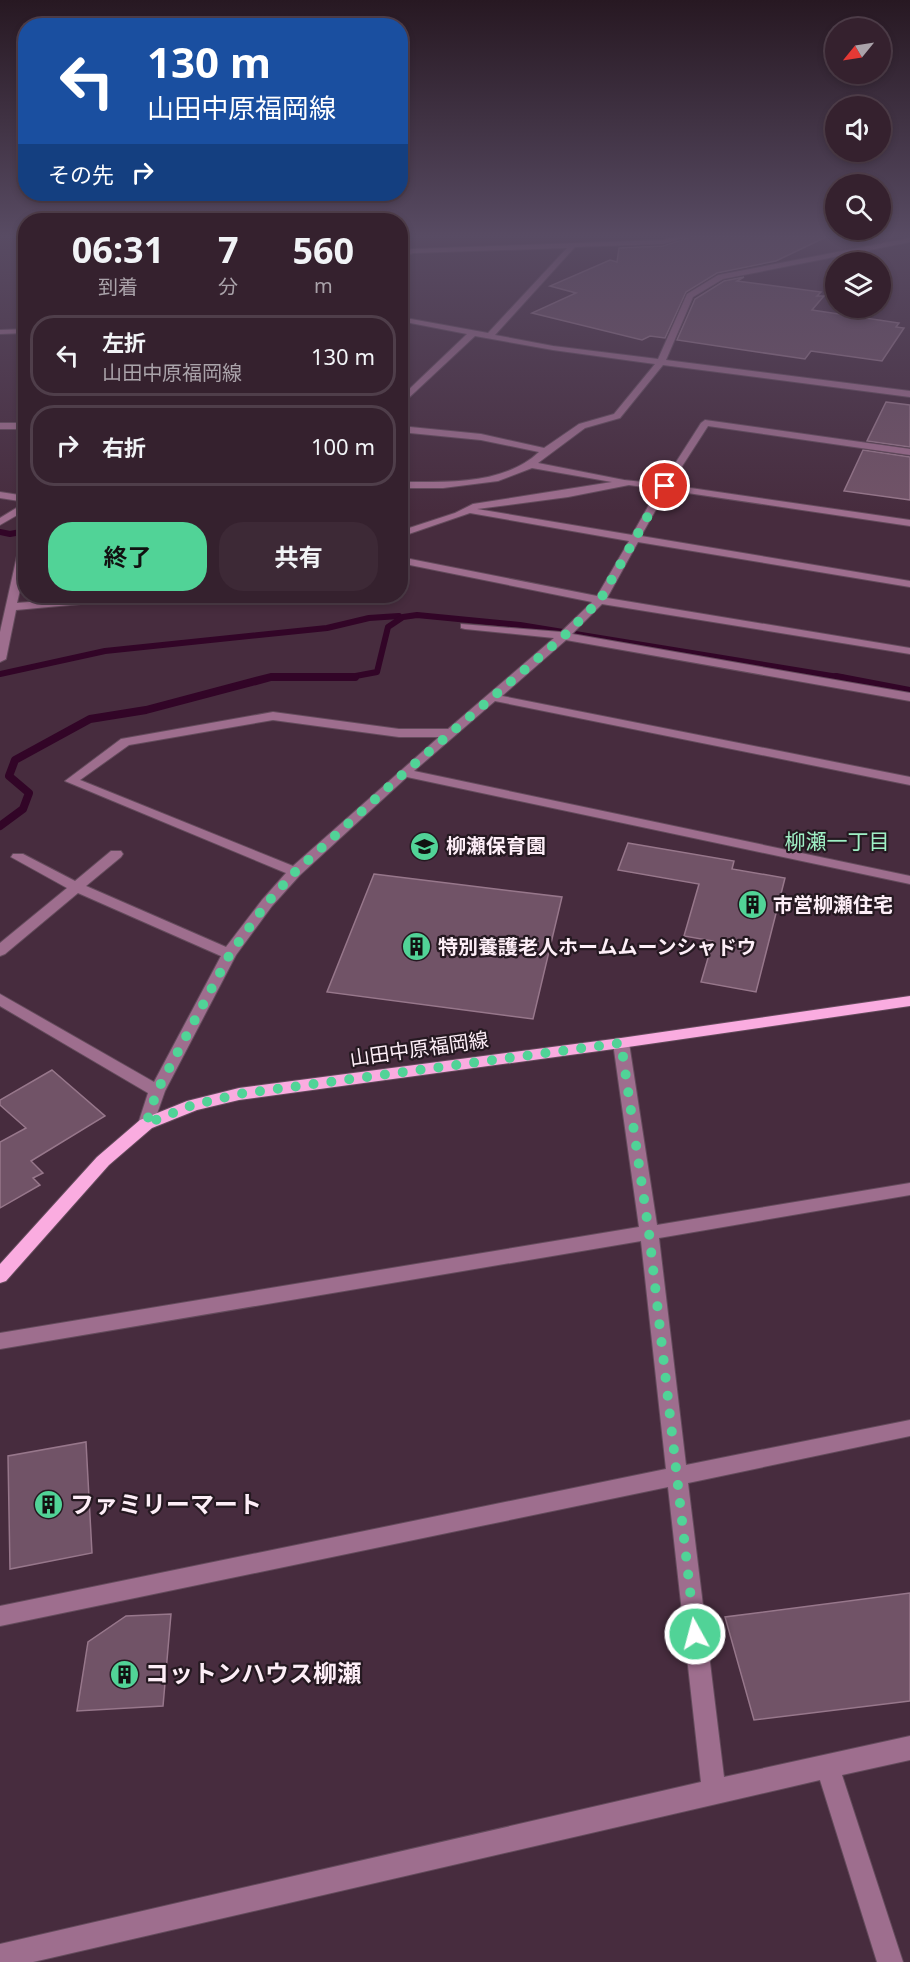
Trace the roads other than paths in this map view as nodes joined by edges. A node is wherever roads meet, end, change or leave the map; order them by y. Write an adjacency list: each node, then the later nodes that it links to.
1 (446, 329): 6 (street)
2 (497, 329): 7 (street)
3 (676, 329): 8 (street)
4 (18, 331): 5 (street)
5 (0, 332)
6 (472, 334): 7 (street); 10 (street)
7 (489, 337): 8 (street)
8 (661, 362): 11 (street); 16 (street)
9 (408, 386): 10 (street)
10 (418, 387): 12 (street)
11 (910, 394)
12 (408, 396)
13 (0, 426): 14 (street)
14 (18, 426)
15 (408, 430): 16 (street)
16 (546, 451): 18 (street)
17 (910, 452): 21 (street)
18 (531, 465): 19 (street); 20 (street)
19 (629, 482): 21 (street); 25 (street)
20 (408, 485)
21 (665, 486): 27 (street); 29 (street)
22 (0, 495): 23 (street)
23 (18, 498)
24 (18, 510): 26 (street)
25 (467, 510): 28 (street); 29 (street)
26 (0, 522)
27 (910, 524)
28 (408, 531)
29 (636, 538): 32 (street); 33 (street)
30 (408, 562): 33 (street)
31 (18, 575): 35 (street)
32 (910, 584)
33 (600, 600): 37 (street); 38 (street)
34 (56, 603): 35 (street)
35 (11, 607): 39 (street)
36 (465, 626): 37 (street)
37 (568, 632): 40 (street); 41 (street)
38 (910, 651)
39 (0, 659)
40 (491, 697): 42 (street); 44 (street)
41 (910, 698)
42 (449, 733): 43 (street); 47 (street)
43 (404, 773): 47 (street); 48 (street)
44 (910, 781)
45 (116, 854): 49 (street)
46 (18, 857): 49 (street)
47 (295, 872): 51 (street)
48 (910, 880)
49 (76, 887): 50 (street); 51 (street)
50 (0, 951)
51 (230, 954): 55 (street)
52 (0, 999): 55 (street)
53 (910, 1001): 54 (main road, 山田中原福岡線)
54 (621, 1043): 56 (main road, 山田中原福岡線); 58 (street)
55 (157, 1091): 56 (street)
56 (146, 1124): 59 (main road, 山田中原福岡線)
57 (910, 1189): 58 (street)
58 (649, 1233): 60 (street); 62 (street)
59 (0, 1276)
60 (0, 1341)
61 (910, 1428): 62 (street)
62 (677, 1476): 63 (street); 66 (street)
63 (0, 1616)
64 (910, 1748): 65 (street)
65 (827, 1766): 66 (street); 68 (street)
66 (714, 1791): 67 (street)
67 (0, 1957)
68 (890, 1962)

